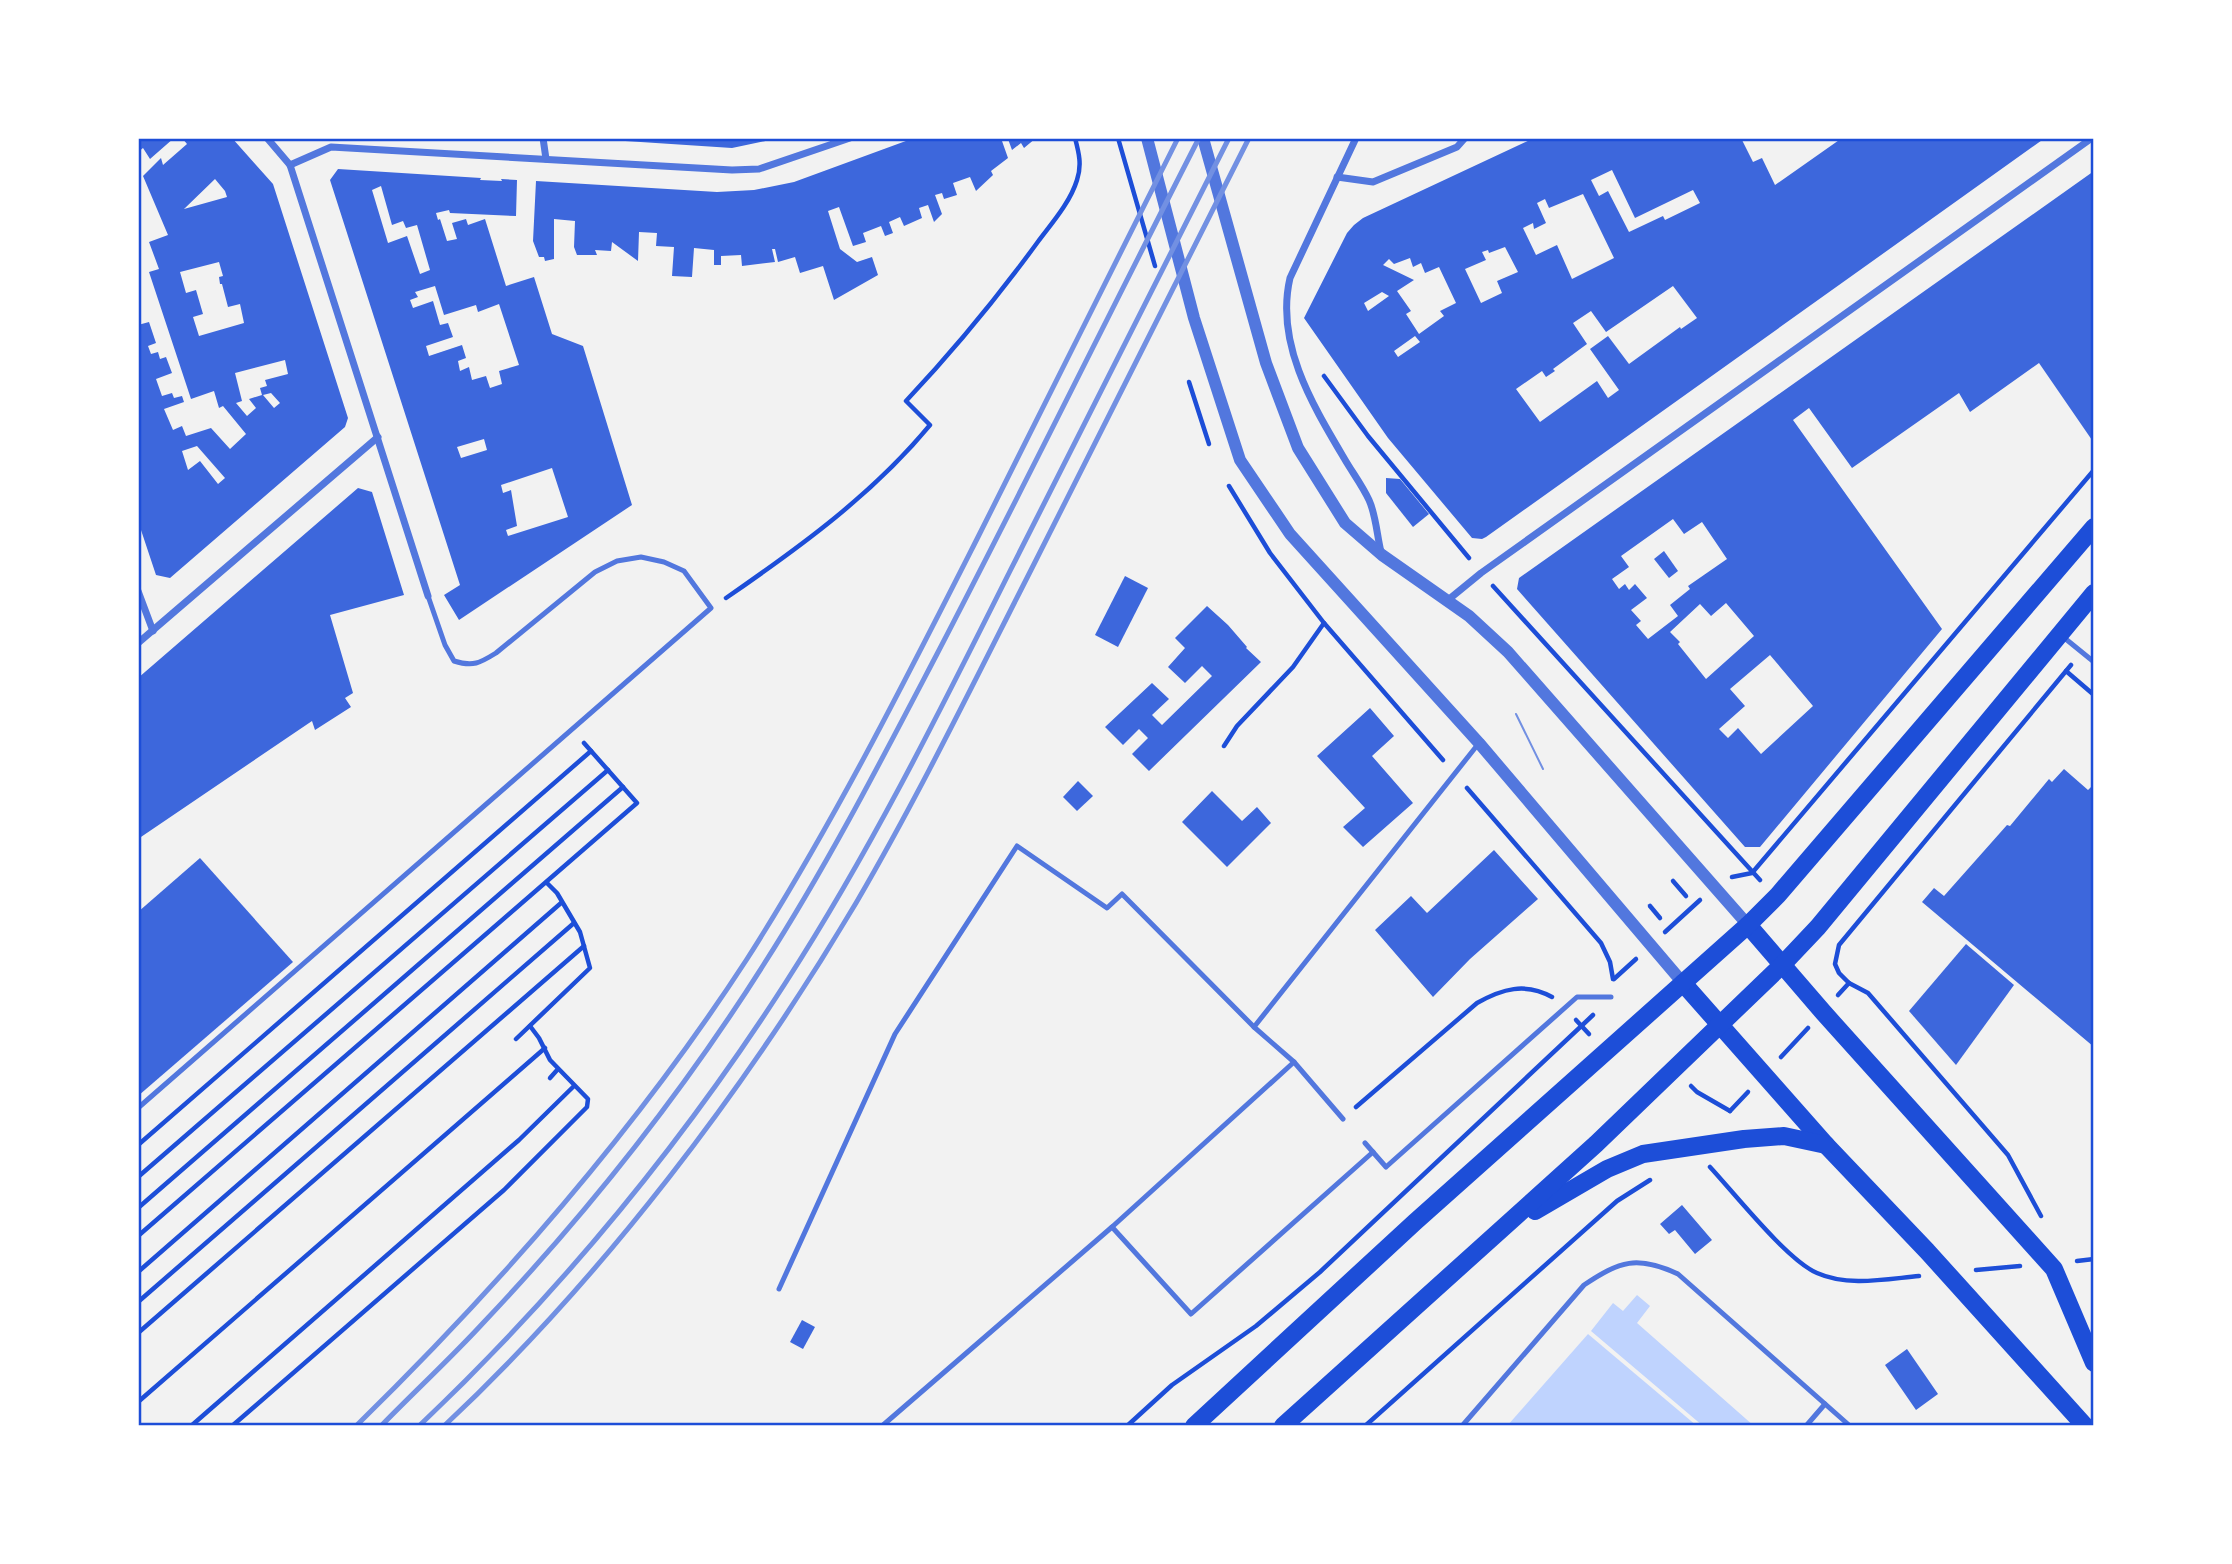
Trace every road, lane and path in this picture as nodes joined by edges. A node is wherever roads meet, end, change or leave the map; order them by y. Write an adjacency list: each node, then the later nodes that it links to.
1 (267, 138): 11 (street)
2 (543, 138): 10 (street)
3 (850, 138): 10 (street)
4 (1075, 138): 23 (path)
5 (1147, 138): 33 (street)
6 (1203, 138): 17 (street)
7 (1356, 138): 12 (street)
8 (1465, 138): 12 (street)
9 (2092, 138): 18 (street)
10 (545, 159): 11 (street)
11 (290, 165): 14 (street)
12 (1337, 177): 17 (street)
13 (1320, 371): 18 (path)
14 (379, 437): 21 (street); 25 (street)
15 (2094, 470): 38 (path)
16 (2094, 527): 47 (main road)
17 (1382, 555): 22 (street)
18 (1481, 573): 22 (street); 38 (path)
19 (138, 591): 25 (street)
20 (2094, 593): 26 (main road)
21 (428, 596): 23 (lane)
22 (1448, 600): 41 (street)
23 (711, 608): 32 (lane)
24 (1324, 623): 34 (path)
25 (153, 631): 27 (street)
26 (2060, 634): 28 (lane); 50 (main road)
27 (138, 643)
28 (2081, 652): 29 (lane); 30 (path)
29 (2094, 662)
30 (2066, 671): 31 (path); 53 (path)
31 (2094, 695)
32 (572, 730): 35 (path); 67 (lane)
33 (1479, 743): 49 (street); 58 (lane)
34 (1224, 746)
35 (591, 751): 36 (path); 71 (path)
36 (608, 770): 37 (path); 76 (path)
37 (623, 787): 40 (path); 78 (path)
38 (1752, 873): 41 (path)
39 (1673, 881): 42 (path)
40 (547, 883): 43 (path); 82 (path)
41 (1714, 887): 47 (street); 49 (path)
42 (1686, 895)
43 (561, 903): 46 (path); 85 (path)
44 (1650, 906): 45 (path)
45 (1660, 919)
46 (574, 923): 48 (path); 87 (path)
47 (1748, 925): 50 (main road); 52 (main road)
48 (584, 946): 56 (path); 88 (path)
49 (1650, 946): 51 (path); 52 (street)
50 (1782, 965): 55 (main road); 57 (main road)
51 (1613, 980)
52 (1683, 983): 57 (main road); 96 (main road)
53 (1849, 983): 55 (path); 79 (path)
54 (1611, 997): 73 (lane); 95 (path)
55 (1823, 1012): 64 (path); 89 (main road)
56 (530, 1026): 59 (path); 60 (path)
57 (1720, 1026): 64 (main road); 81 (main road)
58 (1255, 1027): 61 (lane); 86 (lane)
59 (516, 1039)
60 (545, 1048): 62 (path); 90 (path)
61 (1294, 1062): 69 (lane); 80 (lane)
62 (558, 1069): 65 (path); 66 (path)
63 (1398, 1070): 69 (path)
64 (1764, 1075): 68 (path); 72 (main road)
65 (550, 1077)
66 (574, 1086): 92 (path); 93 (path)
67 (138, 1108)
68 (1730, 1111)
69 (1343, 1119)
70 (1365, 1143): 73 (lane)
71 (138, 1145)
72 (1826, 1145): 81 (main road); 102 (main road)
73 (1373, 1152): 80 (lane)
74 (1714, 1165): 75 (path)
75 (1703, 1166)
76 (138, 1177)
77 (1656, 1177): 98 (path)
78 (138, 1208)
79 (2042, 1216)
80 (1112, 1227): 94 (lane)
81 (1505, 1228): 97 (main road)
82 (138, 1236)
83 (2094, 1256): 84 (path)
84 (2084, 1267)
85 (138, 1272)
86 (779, 1289)
87 (138, 1302)
88 (138, 1333)
89 (2094, 1363)
90 (138, 1402)
91 (1825, 1404): 99 (lane); 100 (lane); 101 (lane)
92 (191, 1426)
93 (232, 1426)
94 (882, 1426)
95 (1127, 1426)
96 (1194, 1426)
97 (1283, 1426)
98 (1365, 1426)
99 (1462, 1426)
100 (1806, 1426)
101 (1850, 1426)
102 (2085, 1426)

